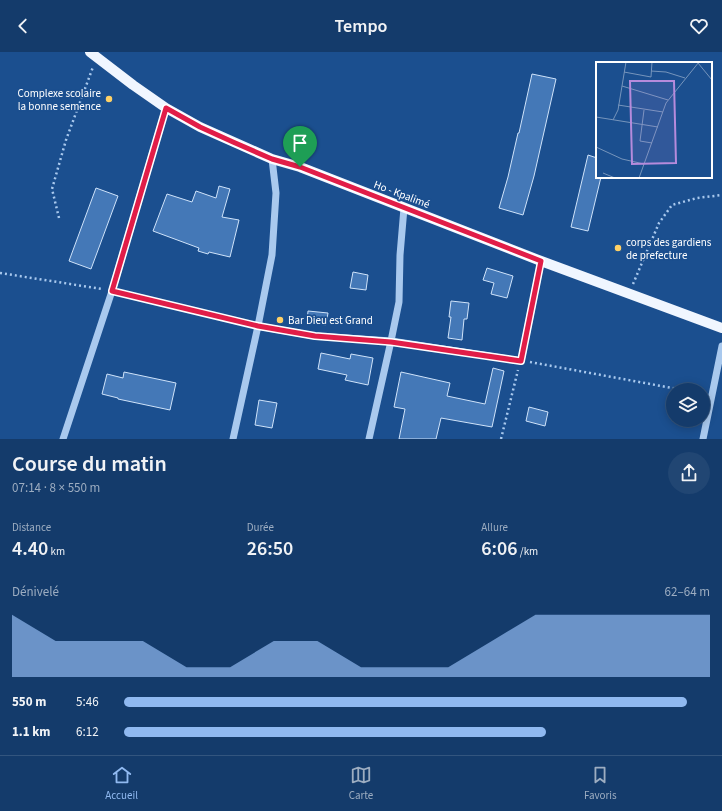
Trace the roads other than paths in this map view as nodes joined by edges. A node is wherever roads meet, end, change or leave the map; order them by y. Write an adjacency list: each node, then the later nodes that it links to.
1 (93, 54): 2 (main road, Ho - Kpalimé)
2 (166, 108): 3 (main road, Ho - Kpalimé); 10 (street)
3 (272, 159): 4 (main road, Ho - Kpalimé); 6 (street)
4 (404, 208): 5 (main road, Ho - Kpalimé); 8 (street)
5 (541, 261): 7 (main road, Ho - Kpalimé); 8 (street)
6 (258, 326): 8 (street); 11 (street)
7 (722, 328)
8 (391, 342): 12 (street)
9 (722, 346): 13 (street)
10 (63, 439)
11 (232, 439)
12 (369, 439)
13 (703, 439)

